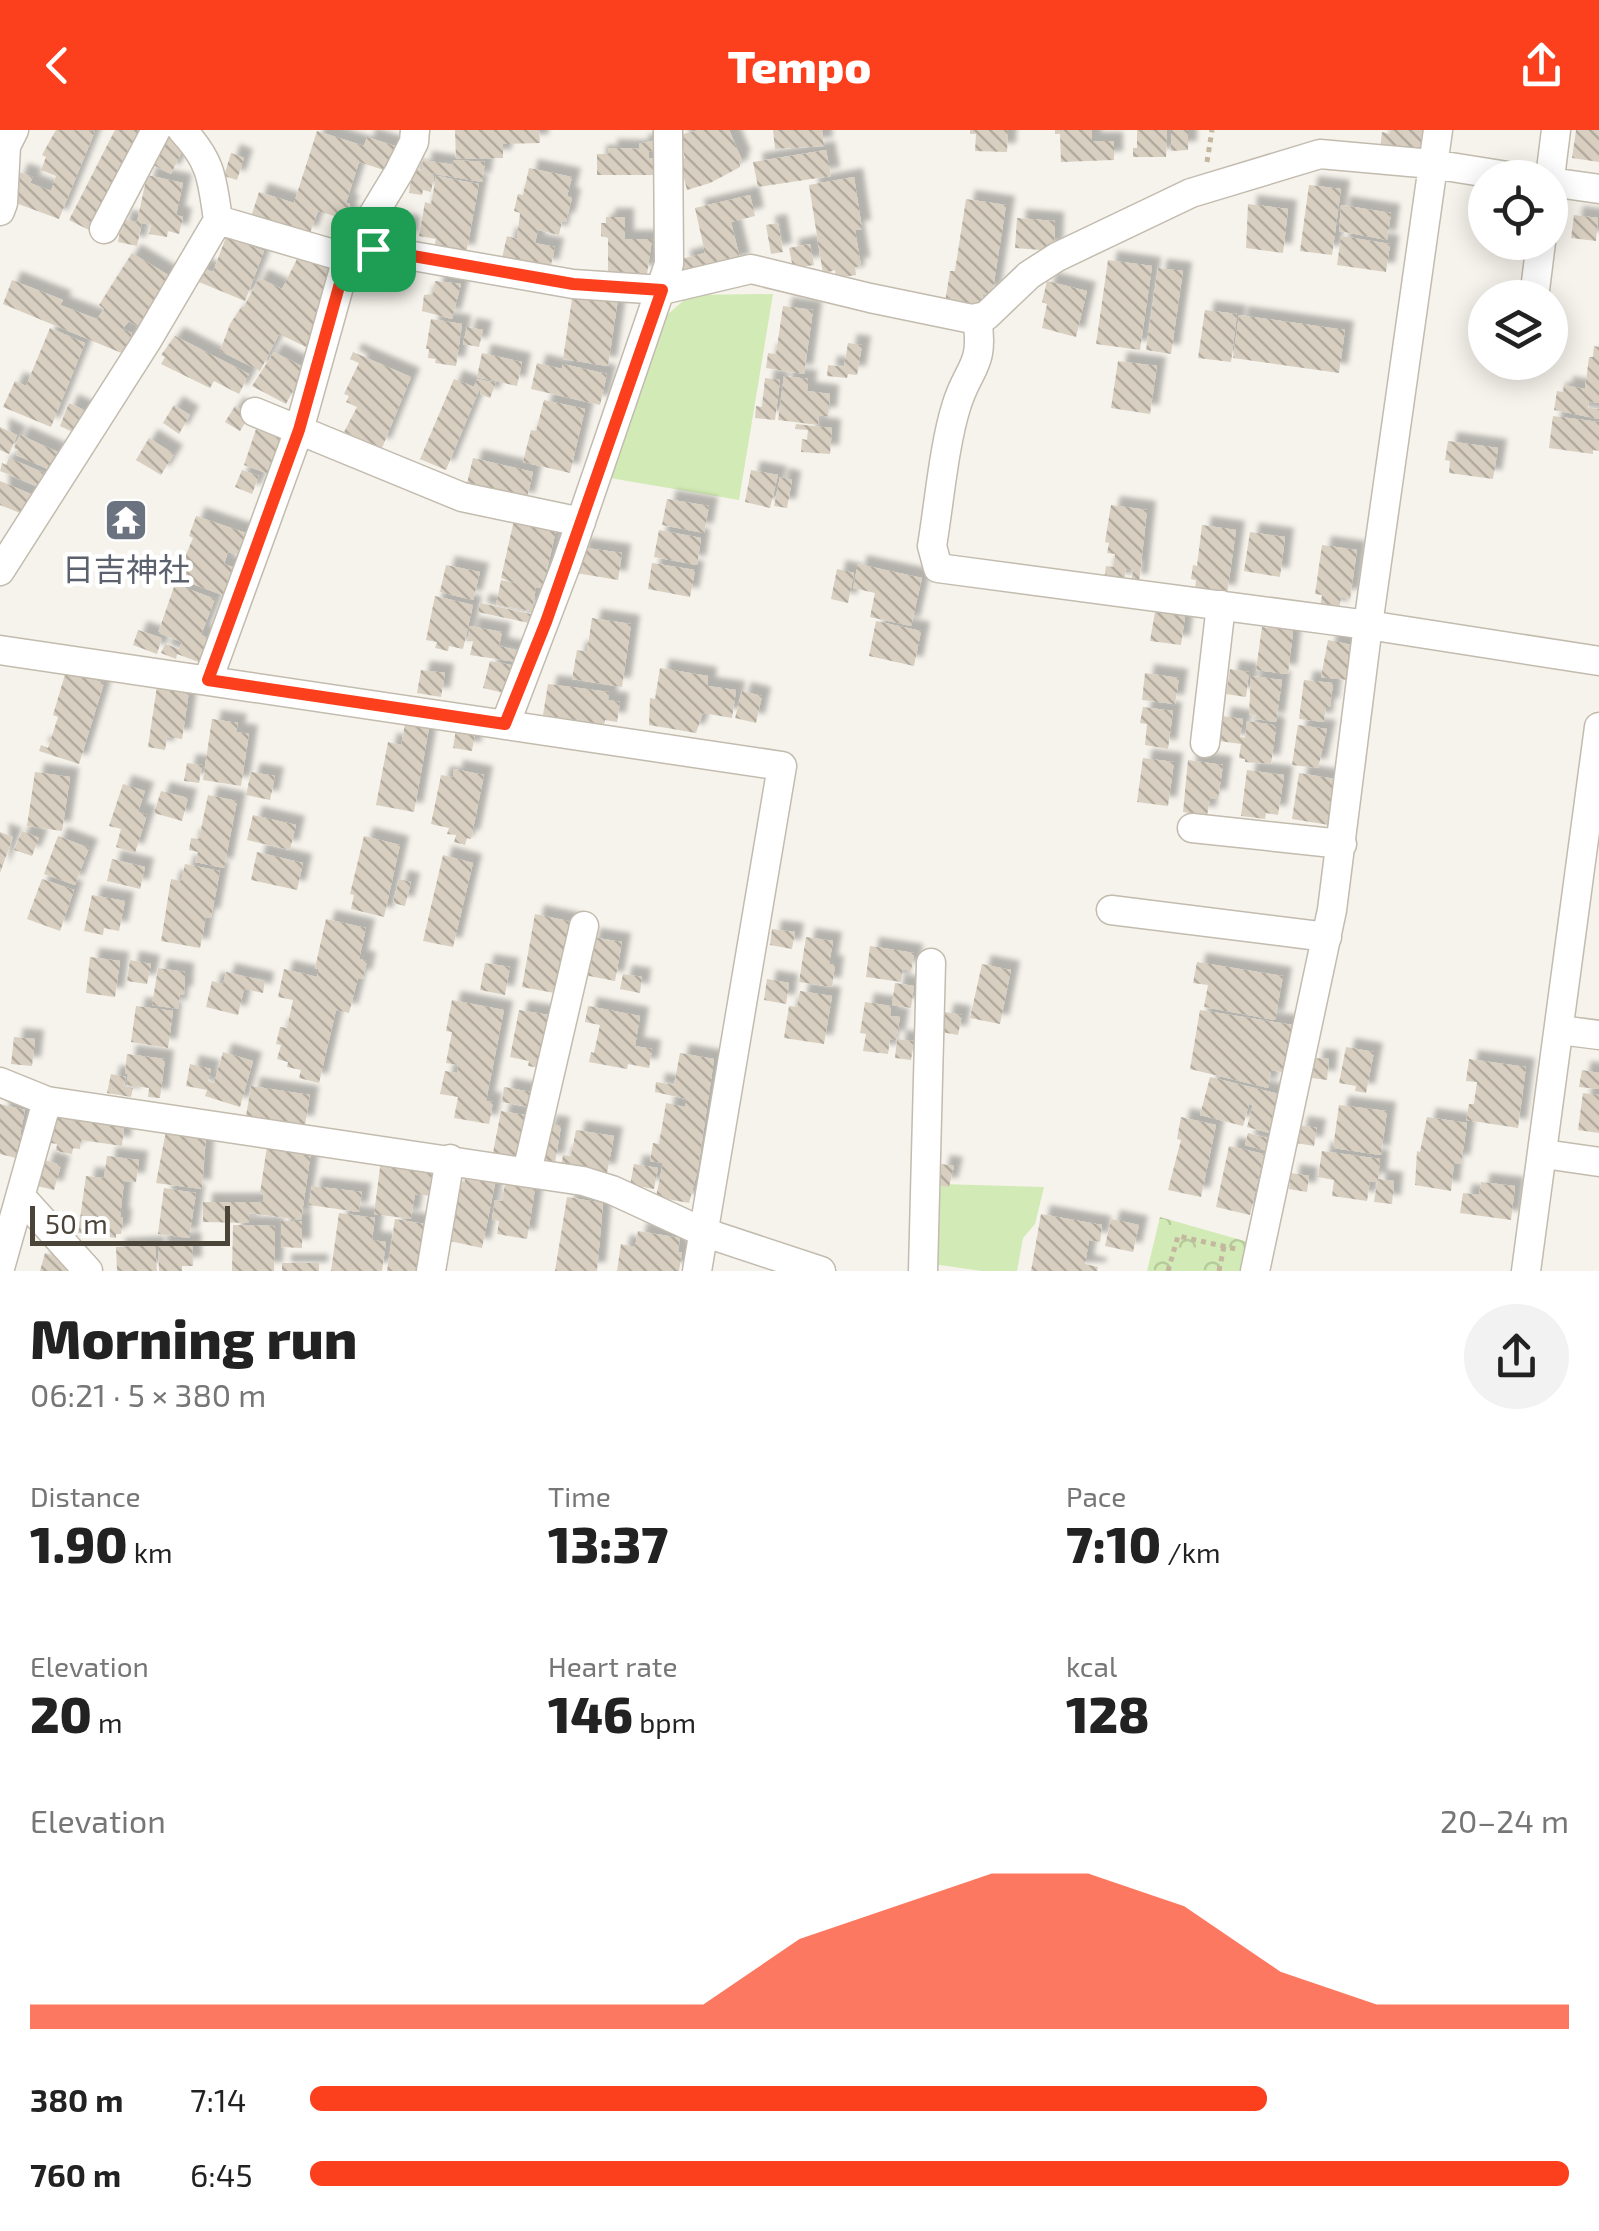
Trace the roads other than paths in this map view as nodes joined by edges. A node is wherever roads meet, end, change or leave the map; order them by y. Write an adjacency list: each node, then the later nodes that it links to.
1 (14, 130): 13 (street)
2 (156, 130): 15 (street)
3 (182, 130): 14 (street)
4 (415, 130): 16 (street)
5 (668, 130): 17 (street)
6 (1438, 130): 9 (street)
7 (1556, 130): 8 (street)
8 (1552, 160)
9 (1432, 164): 10 (street); 18 (street); 24 (street)
10 (1468, 170)
11 (1568, 183): 12 (street)
12 (1599, 189)
13 (0, 211)
14 (218, 220): 16 (street); 22 (street)
15 (104, 230)
16 (347, 258): 17 (street); 20 (street)
17 (662, 290): 18 (street); 21 (street)
18 (977, 318): 23 (street)
19 (255, 412): 20 (street)
20 (299, 430): 21 (street); 27 (street)
21 (581, 522): 28 (street)
22 (0, 570)
23 (1222, 606): 24 (street); 30 (street)
24 (1368, 625): 26 (street); 33 (street)
25 (0, 650): 27 (street)
26 (1599, 661)
27 (208, 680): 28 (street)
28 (505, 724): 47 (street)
29 (1599, 727): 31 (street)
30 (1205, 743)
31 (1593, 824): 38 (street)
32 (1192, 828): 33 (street)
33 (1342, 844): 36 (street)
34 (1111, 910): 36 (street)
35 (584, 926): 45 (street)
36 (1327, 937): 54 (street)
37 (931, 963): 53 (street)
38 (1560, 1030): 39 (street); 42 (street)
39 (1599, 1035)
40 (0, 1082): 41 (street)
41 (46, 1101): 43 (street); 46 (street)
42 (1544, 1154): 44 (street); 55 (street)
43 (450, 1159): 45 (street); 50 (street)
44 (1599, 1162)
45 (526, 1172): 47 (street)
46 (22, 1198): 48 (street); 49 (street)
47 (703, 1232): 51 (street); 52 (street)
48 (0, 1268)
49 (88, 1271)
50 (432, 1271)
51 (697, 1271)
52 (822, 1271)
53 (922, 1271)
54 (1255, 1271)
55 (1526, 1271)

